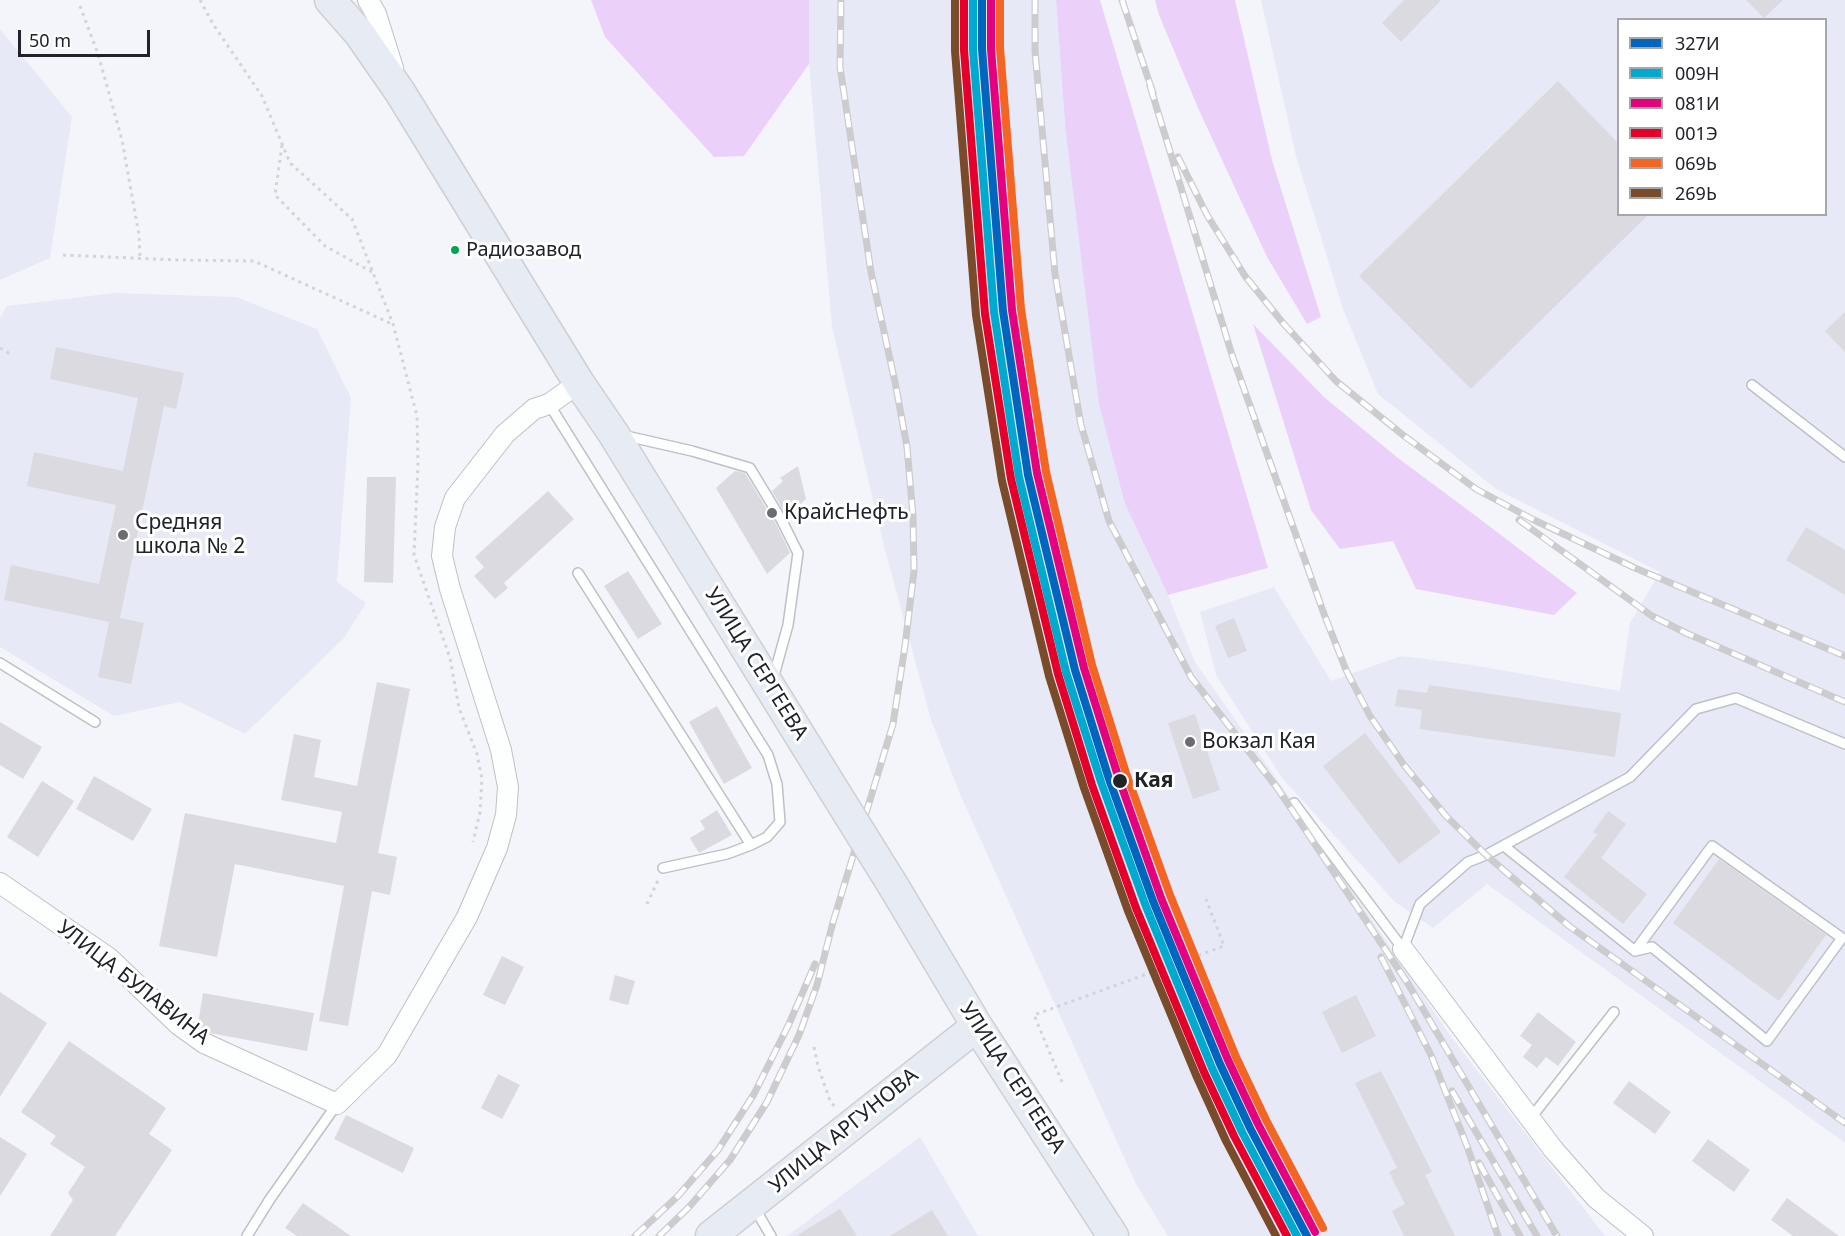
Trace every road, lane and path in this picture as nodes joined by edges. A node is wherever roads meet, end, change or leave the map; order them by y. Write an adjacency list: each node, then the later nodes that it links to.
1 (200, 0): 6 (path)
2 (330, 0): 5 (main road, УЛИЦА СЕРГЕЕВА)
3 (368, 0): 5 (street)
4 (80, 6): 8 (path)
5 (400, 92): 13 (main road, УЛИЦА СЕРГЕЕВА)
6 (282, 143): 9 (path); 9 (path)
7 (63, 255): 8 (path)
8 (140, 259): 10 (path)
9 (373, 272): 10 (path)
10 (393, 324): 24 (path)
11 (0, 348): 12 (path)
12 (10, 354)
13 (579, 383): 15 (street); 16 (main road, УЛИЦА СЕРГЕЕВА)
14 (1752, 385): 17 (lane)
15 (549, 404): 25 (lane); 37 (street)
16 (613, 433): 20 (main road, УЛИЦА СЕРГЕЕВА); 20 (lane)
17 (1845, 457)
18 (578, 573): 25 (lane)
19 (0, 663): 21 (lane)
20 (771, 687): 34 (main road, УЛИЦА СЕРГЕЕВА, bridge)
21 (95, 722)
22 (1845, 744): 26 (lane)
23 (1294, 803): 31 (lane)
24 (473, 842)
25 (751, 844): 27 (lane)
26 (1504, 846): 31 (lane); 32 (lane)
27 (663, 868): 30 (path)
28 (0, 883): 37 (street, УЛИЦА БУЛАВИНА)
29 (1206, 899): 36 (path)
30 (647, 904)
31 (1403, 949): 39 (street)
32 (1635, 951): 32 (lane)
33 (1614, 1012): 39 (lane)
34 (977, 1026): 40 (main road, УЛИЦА АРГУНОВА); 44 (main road, УЛИЦА СЕРГЕЕВА)
35 (814, 1047): 38 (path)
36 (1062, 1082)
37 (337, 1104): 41 (lane)
38 (838, 1111)
39 (1530, 1119): 45 (street)
40 (753, 1204): 42 (main road, УЛИЦА АРГУНОВА); 43 (lane)
41 (247, 1236)
42 (711, 1236)
43 (771, 1236)
44 (1113, 1236)
45 (1643, 1236)

